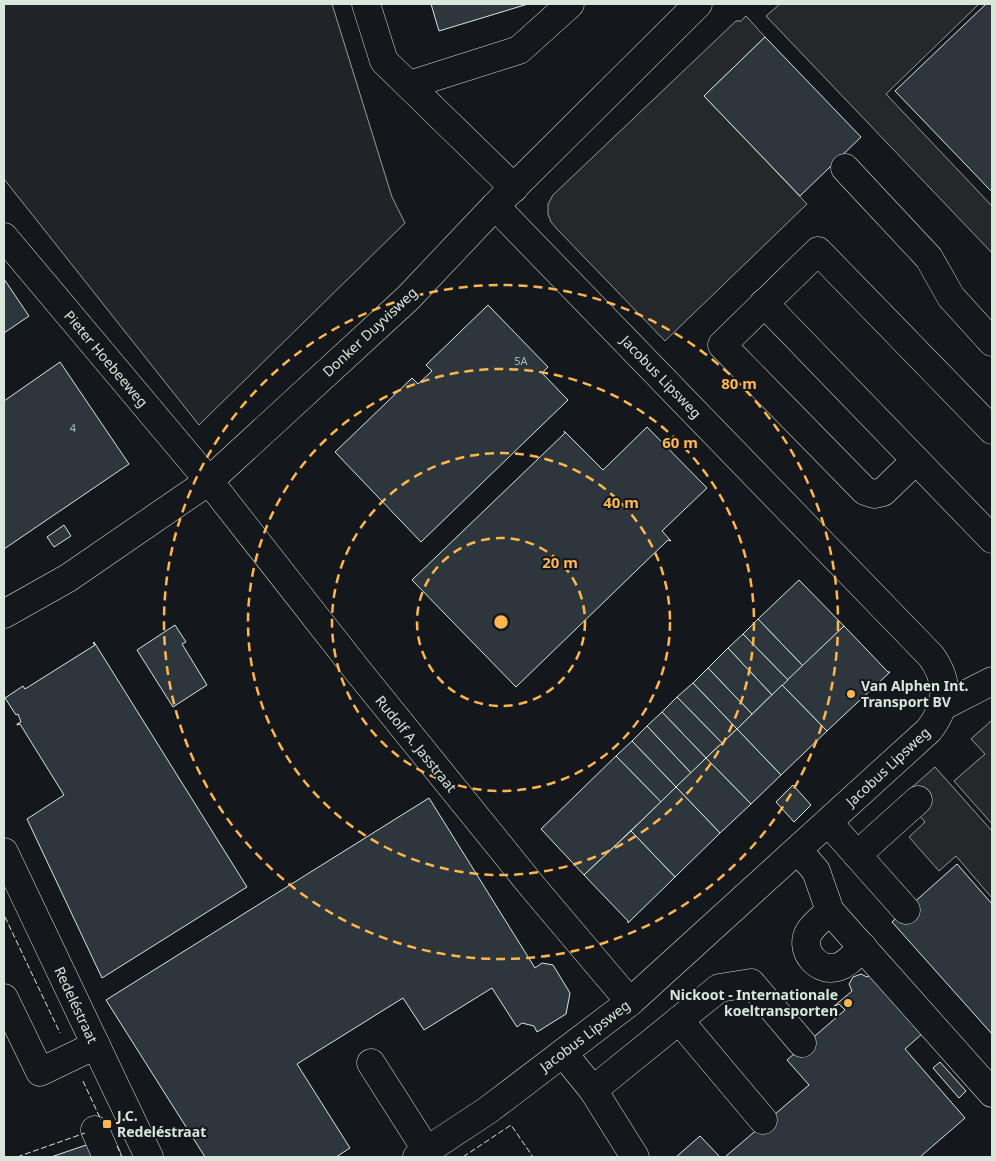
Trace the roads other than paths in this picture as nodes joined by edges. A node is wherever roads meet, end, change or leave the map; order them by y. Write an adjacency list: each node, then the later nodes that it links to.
1 (366, 4): 4 (street, Jacobus Lipsweg)
2 (570, 4): 4 (street)
3 (698, 4): 6 (street, Donker Duyvisweg)
4 (409, 85): 6 (street, Jacobus Lipsweg)
5 (845, 168): 9 (street)
6 (504, 197): 12 (street, Donker Duyvisweg); 16 (street, Jacobus Lipsweg)
7 (4, 237): 12 (street, Pieter Hoebeeweg)
8 (764, 303): 10 (street); 11 (street); 11 (street)
9 (992, 342)
10 (992, 430)
11 (916, 460): 13 (street)
12 (209, 481): 14 (street, Donker Duyvisweg); 27 (street, Rudolf A. Jasstraat)
13 (992, 539)
14 (4, 614)
15 (992, 681): 16 (street)
16 (943, 706): 18 (street, Jacobus Lipsweg)
17 (918, 800): 21 (street)
18 (828, 822): 19 (street, Jacobus Lipsweg); 21 (street)
19 (798, 850): 24 (street); 27 (street, Jacobus Lipsweg)
20 (4, 852): 22 (street, Redeléstraat)
21 (857, 855): 23 (street)
22 (11, 886): 30 (street, Redeléstraat)
23 (906, 910)
24 (830, 911): 25 (street); 25 (street)
25 (863, 947): 34 (street)
26 (4, 998): 30 (street)
27 (630, 1002): 31 (street, Jacobus Lipsweg)
28 (679, 1020): 29 (street); 33 (street); 35 (street)
29 (802, 1043)
30 (96, 1045): 39 (street, Redeléstraat)
31 (563, 1053): 33 (street); 37 (street, Jacobus Lipsweg)
32 (371, 1063): 37 (street)
33 (593, 1090): 40 (street)
34 (992, 1094)
35 (763, 1120)
36 (95, 1130): 38 (street)
37 (420, 1155)
38 (106, 1157)
39 (149, 1157)
40 (634, 1157)

